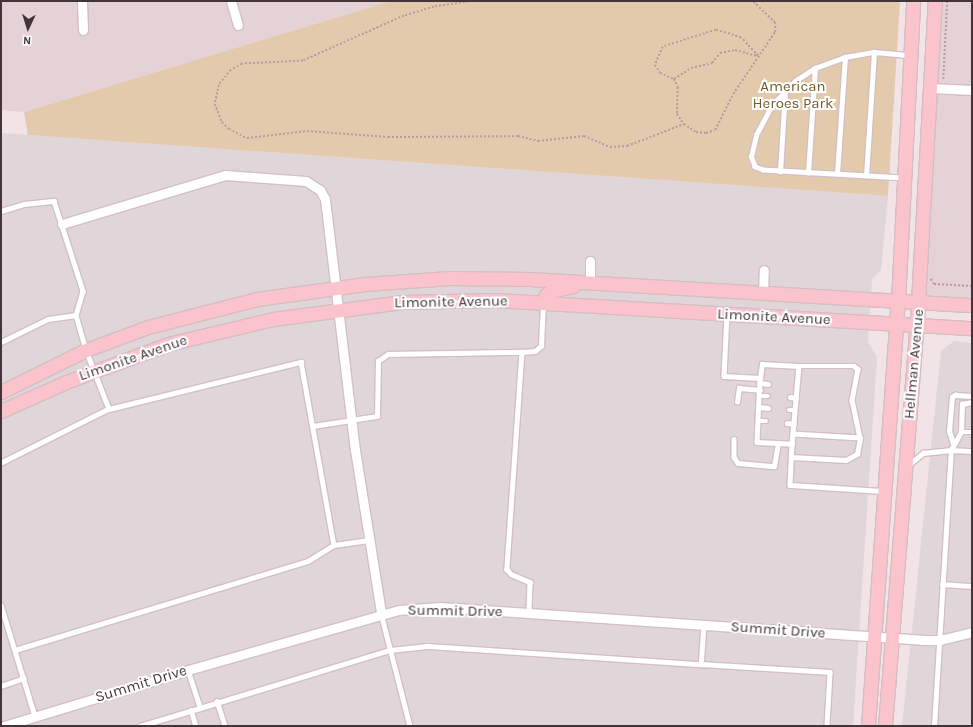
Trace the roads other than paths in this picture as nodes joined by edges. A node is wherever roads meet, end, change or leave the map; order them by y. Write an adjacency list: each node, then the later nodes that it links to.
1 (82, 1): 6 (street)
2 (231, 1): 5 (street)
3 (914, 1): 8 (main road, Hellman Avenue)
4 (935, 1): 11 (main road, Hellman Avenue)
5 (238, 25)
6 (83, 30)
7 (874, 52): 8 (lane); 9 (lane); 17 (lane)
8 (910, 55): 18 (main road, Hellman Avenue)
9 (845, 57): 10 (lane); 16 (lane)
10 (815, 68): 12 (lane); 15 (lane)
11 (937, 88): 13 (street); 27 (main road, Hellman Avenue)
12 (785, 90): 14 (lane); 14 (lane)
13 (972, 90)
14 (780, 172): 15 (lane)
15 (808, 173): 16 (lane)
16 (837, 174): 17 (lane)
17 (866, 176): 18 (lane)
18 (904, 178): 26 (main road, Hellman Avenue)
19 (1, 211): 20 (lane)
20 (62, 224): 24 (street); 32 (lane)
21 (590, 261): 23 (street)
22 (764, 270): 25 (street)
23 (590, 283): 24 (main road, Limonite Avenue); 25 (main road, Limonite Avenue); 28 (main road)
24 (336, 288): 30 (street); 37 (main road, Limonite Avenue)
25 (763, 293): 26 (main road, Limonite Avenue)
26 (898, 300): 27 (main road, Limonite Avenue); 33 (main road, Hellman Avenue)
27 (918, 302): 29 (main road, Limonite Avenue); 34 (main road, Hellman Avenue)
28 (543, 303): 30 (main road, Limonite Avenue); 31 (main road, Limonite Avenue); 38 (lane)
29 (972, 305)
30 (339, 309): 40 (main road, Limonite Avenue); 60 (street)
31 (727, 314): 33 (main road, Limonite Avenue); 41 (lane)
32 (76, 315): 36 (lane); 37 (lane)
33 (897, 324): 34 (main road, Limonite Avenue); 79 (main road, Hellman Avenue)
34 (917, 325): 35 (main road, Limonite Avenue); 78 (main road, Hellman Avenue)
35 (972, 328)
36 (1, 342)
37 (86, 350): 40 (lane); 46 (main road, Limonite Avenue)
38 (522, 352): 60 (lane); 86 (lane)
39 (799, 366): 41 (lane); 44 (lane); 69 (lane)
40 (94, 371): 56 (lane); 59 (main road, Limonite Avenue)
41 (760, 381): 42 (lane); 45 (lane)
42 (768, 384)
43 (791, 386): 44 (lane)
44 (797, 386): 51 (lane)
45 (760, 390): 47 (lane); 52 (lane)
46 (1, 392)
47 (760, 396): 48 (lane); 54 (lane)
48 (768, 396)
49 (972, 396): 73 (lane)
50 (790, 397): 51 (lane)
51 (796, 398): 58 (lane)
52 (737, 402)
53 (972, 402): 66 (lane)
54 (759, 408): 55 (lane); 61 (lane)
55 (768, 408)
56 (109, 409): 65 (lane); 77 (lane)
57 (789, 410): 58 (lane)
58 (795, 410): 64 (lane)
59 (1, 411)
60 (351, 420): 65 (lane); 80 (street)
61 (758, 421): 62 (lane); 71 (lane)
62 (766, 422)
63 (787, 423): 64 (lane)
64 (794, 424): 68 (lane)
65 (313, 426): 81 (lane)
66 (961, 432): 67 (lane); 73 (lane)
67 (972, 432)
68 (793, 434): 69 (lane); 72 (lane)
69 (860, 438): 76 (lane)
70 (734, 439): 71 (lane)
71 (778, 443): 72 (lane)
72 (792, 444): 76 (lane)
73 (953, 444): 74 (lane)
74 (951, 450): 75 (lane); 78 (lane); 82 (lane)
75 (972, 451)
76 (791, 457): 79 (lane)
77 (1, 463)
78 (905, 468): 90 (main road, Hellman Avenue)
79 (884, 491): 89 (main road, Hellman Avenue)
80 (369, 540): 81 (lane); 85 (street)
81 (334, 545): 92 (lane)
82 (942, 584): 83 (lane); 91 (lane)
83 (972, 586)
84 (1, 605): 92 (lane)
85 (381, 613): 86 (street, Summit Drive); 93 (lane); 95 (street, Summit Drive)
86 (529, 613): 87 (street, Summit Drive)
87 (704, 625): 89 (street, Summit Drive); 94 (lane)
88 (972, 632): 91 (street, Summit Drive)
89 (873, 637): 90 (street, Summit Drive); 108 (main road, Hellman Avenue)
90 (892, 638): 91 (street, Summit Drive); 109 (main road, Hellman Avenue)
91 (940, 640): 110 (lane)
92 (15, 650): 96 (lane)
93 (390, 650): 94 (lane); 98 (lane); 106 (lane)
94 (701, 664): 107 (lane)
95 (188, 670): 99 (lane); 101 (street, Summit Drive)
96 (24, 678): 97 (lane); 101 (lane)
97 (1, 686)
98 (217, 702): 99 (lane); 105 (lane)
99 (200, 708): 100 (lane)
100 (191, 710): 103 (lane); 104 (lane)
101 (35, 716): 102 (street, Summit Drive)
102 (4, 726)
103 (140, 726)
104 (196, 726)
105 (225, 726)
106 (410, 726)
107 (827, 726)
108 (868, 726)
109 (885, 726)
110 (934, 726)

